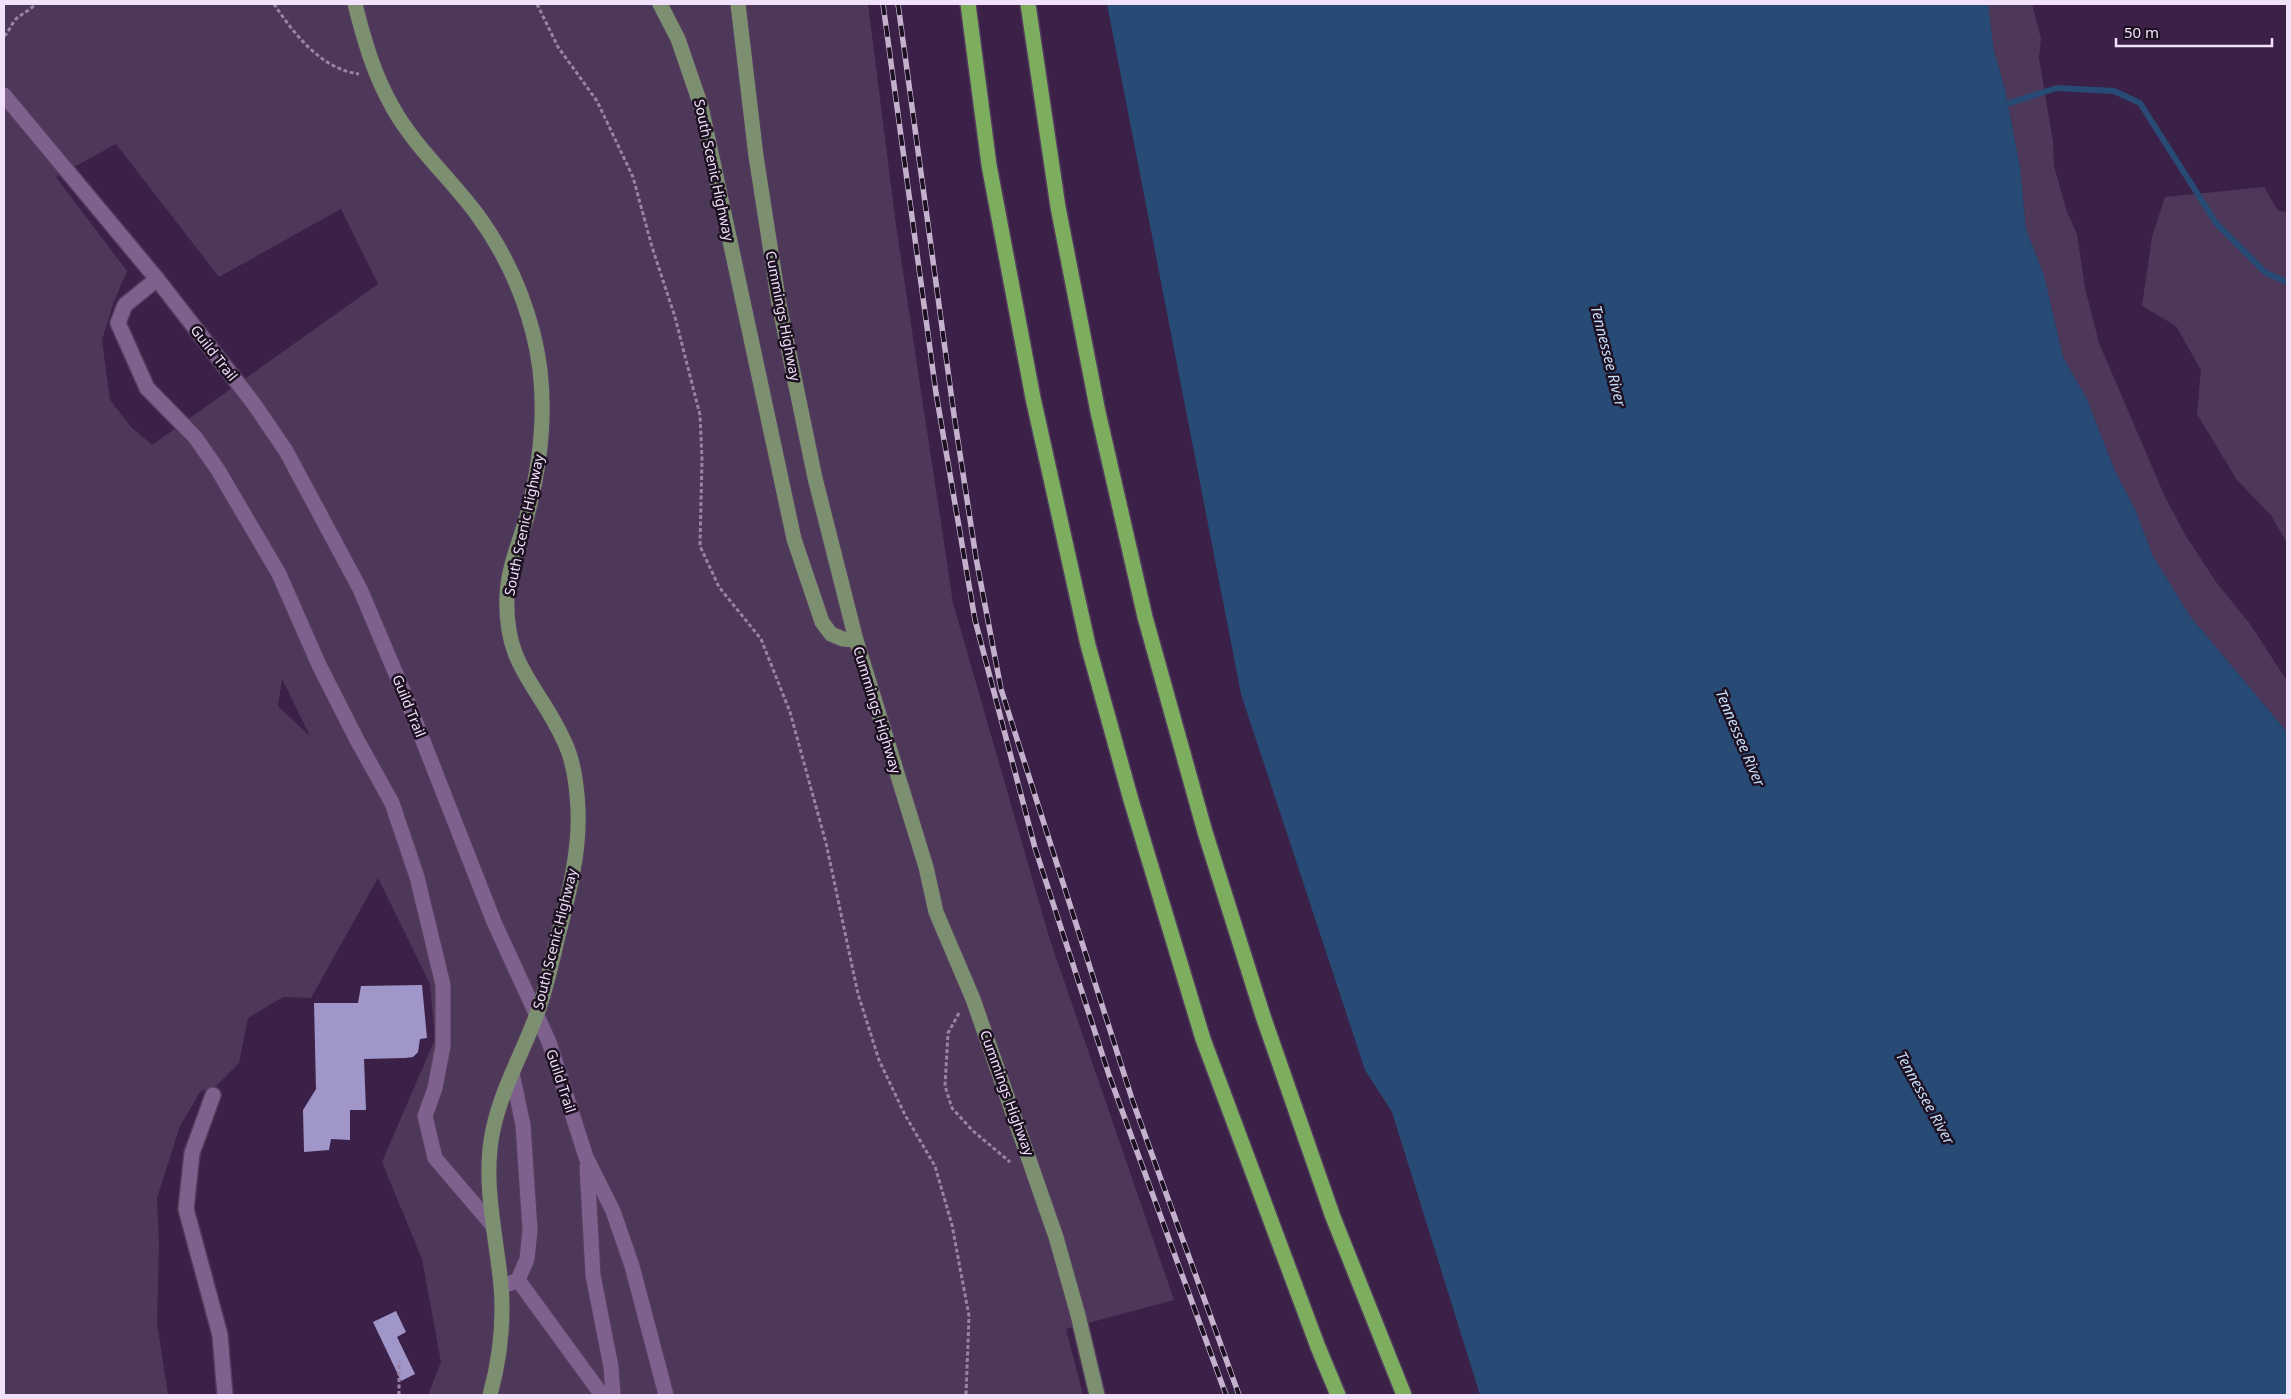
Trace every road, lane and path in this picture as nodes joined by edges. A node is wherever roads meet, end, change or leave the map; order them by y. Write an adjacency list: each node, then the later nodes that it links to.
1 (35, 4): 9 (path)
2 (274, 4): 10 (path)
3 (355, 4): 10 (main road, South Scenic Highway)
4 (537, 4): 30 (path)
5 (660, 4): 13 (main road, South Scenic Highway)
6 (738, 4): 13 (main road, Cummings Highway)
7 (968, 4): 32 (highway)
8 (1028, 4): 33 (highway)
9 (4, 36)
10 (376, 75): 15 (main road, South Scenic Highway)
11 (4, 95): 12 (lane, Guild Trail)
12 (157, 279): 15 (lane, Guild Trail); 20 (lane)
13 (856, 640): 14 (main road, Cummings Highway)
14 (974, 999): 19 (main road, Cummings Highway); 19 (path)
15 (537, 1015): 16 (main road, South Scenic Highway); 18 (lane, Guild Trail)
16 (512, 1073): 20 (main road, South Scenic Highway); 21 (lane)
17 (213, 1095): 24 (lane)
18 (586, 1157): 28 (lane); 29 (lane, Guild Trail)
19 (1036, 1174): 31 (main road, Cummings Highway)
20 (493, 1226): 22 (main road, South Scenic Highway)
21 (518, 1280): 22 (lane); 27 (lane)
22 (501, 1287): 26 (main road, South Scenic Highway)
23 (399, 1361): 25 (path)
24 (225, 1395)
25 (399, 1395)
26 (490, 1395)
27 (602, 1395)
28 (613, 1395)
29 (666, 1395)
30 (966, 1395)
31 (1097, 1395)
32 (1338, 1395)
33 (1404, 1395)

